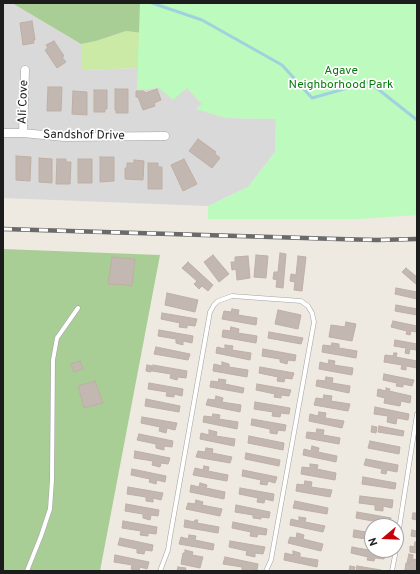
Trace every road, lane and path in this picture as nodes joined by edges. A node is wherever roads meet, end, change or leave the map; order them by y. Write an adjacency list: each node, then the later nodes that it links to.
1 (25, 70): 3 (street, Ali Cove)
2 (3, 133): 3 (street, Sandshof Drive)
3 (23, 133): 4 (street, Sandshof Drive)
4 (165, 136)
5 (78, 308): 9 (lane)
6 (417, 414): 7 (lane)
7 (401, 518)
8 (394, 558): 12 (lane)
9 (27, 571)
10 (160, 571): 11 (lane)
11 (266, 571)
12 (392, 571)

